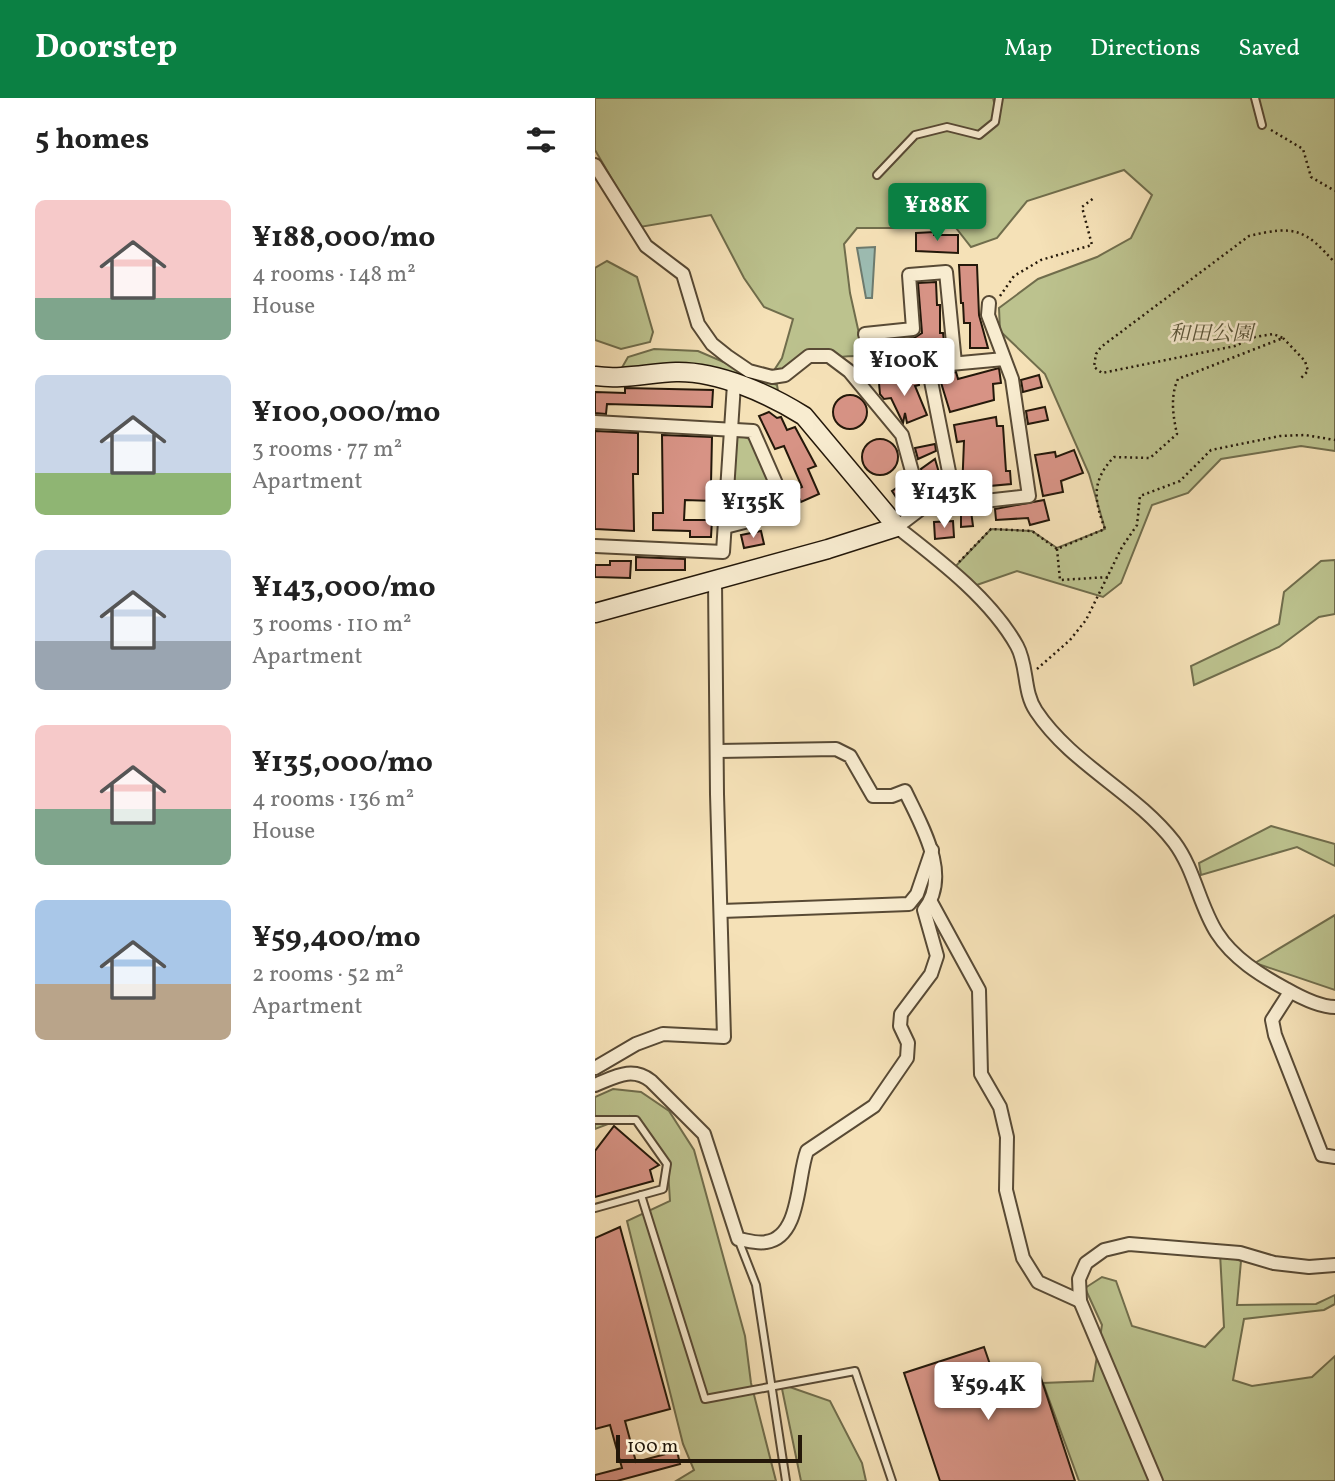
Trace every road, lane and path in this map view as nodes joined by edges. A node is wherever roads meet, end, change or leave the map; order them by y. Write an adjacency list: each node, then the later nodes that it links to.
1 (999, 98): 5 (lane)
2 (1255, 98): 3 (lane)
3 (1262, 125): 6 (path)
4 (595, 165): 21 (street)
5 (877, 175)
6 (1335, 191)
7 (1095, 197): 9 (path)
8 (1335, 263): 10 (path)
9 (989, 303): 11 (street)
10 (1283, 338): 15 (path); 25 (path)
11 (1004, 359): 12 (street); 20 (street)
12 (955, 363): 13 (street); 13 (street)
13 (928, 366): 20 (street)
14 (595, 376): 16 (street)
15 (1300, 379)
16 (734, 384): 18 (street); 23 (street)
17 (595, 422): 18 (street)
18 (729, 430): 22 (street); 22 (street)
19 (1335, 440): 27 (path)
20 (955, 502): 21 (street)
21 (922, 508): 23 (street)
22 (725, 527): 24 (street)
23 (897, 527): 26 (street); 28 (street)
24 (595, 545)
25 (1056, 549): 26 (path); 27 (path)
26 (952, 570): 30 (street)
27 (1109, 577): 30 (path)
28 (715, 581): 29 (street); 31 (street)
29 (595, 613)
30 (1025, 675): 35 (street)
31 (718, 751): 32 (street); 34 (street)
32 (932, 850): 33 (street); 34 (street)
33 (931, 902): 43 (street); 45 (street)
34 (721, 911): 37 (street)
35 (1290, 992): 36 (street); 40 (street)
36 (1335, 1007)
37 (595, 1069)
38 (595, 1085): 43 (street)
39 (595, 1120): 41 (lane)
40 (1335, 1157)
41 (641, 1195): 42 (lane); 46 (lane)
42 (595, 1208)
43 (738, 1239): 46 (lane)
44 (1335, 1265): 45 (street)
45 (1080, 1301): 49 (street)
46 (771, 1387): 47 (lane); 48 (lane)
47 (786, 1481)
48 (892, 1481)
49 (1156, 1481)

